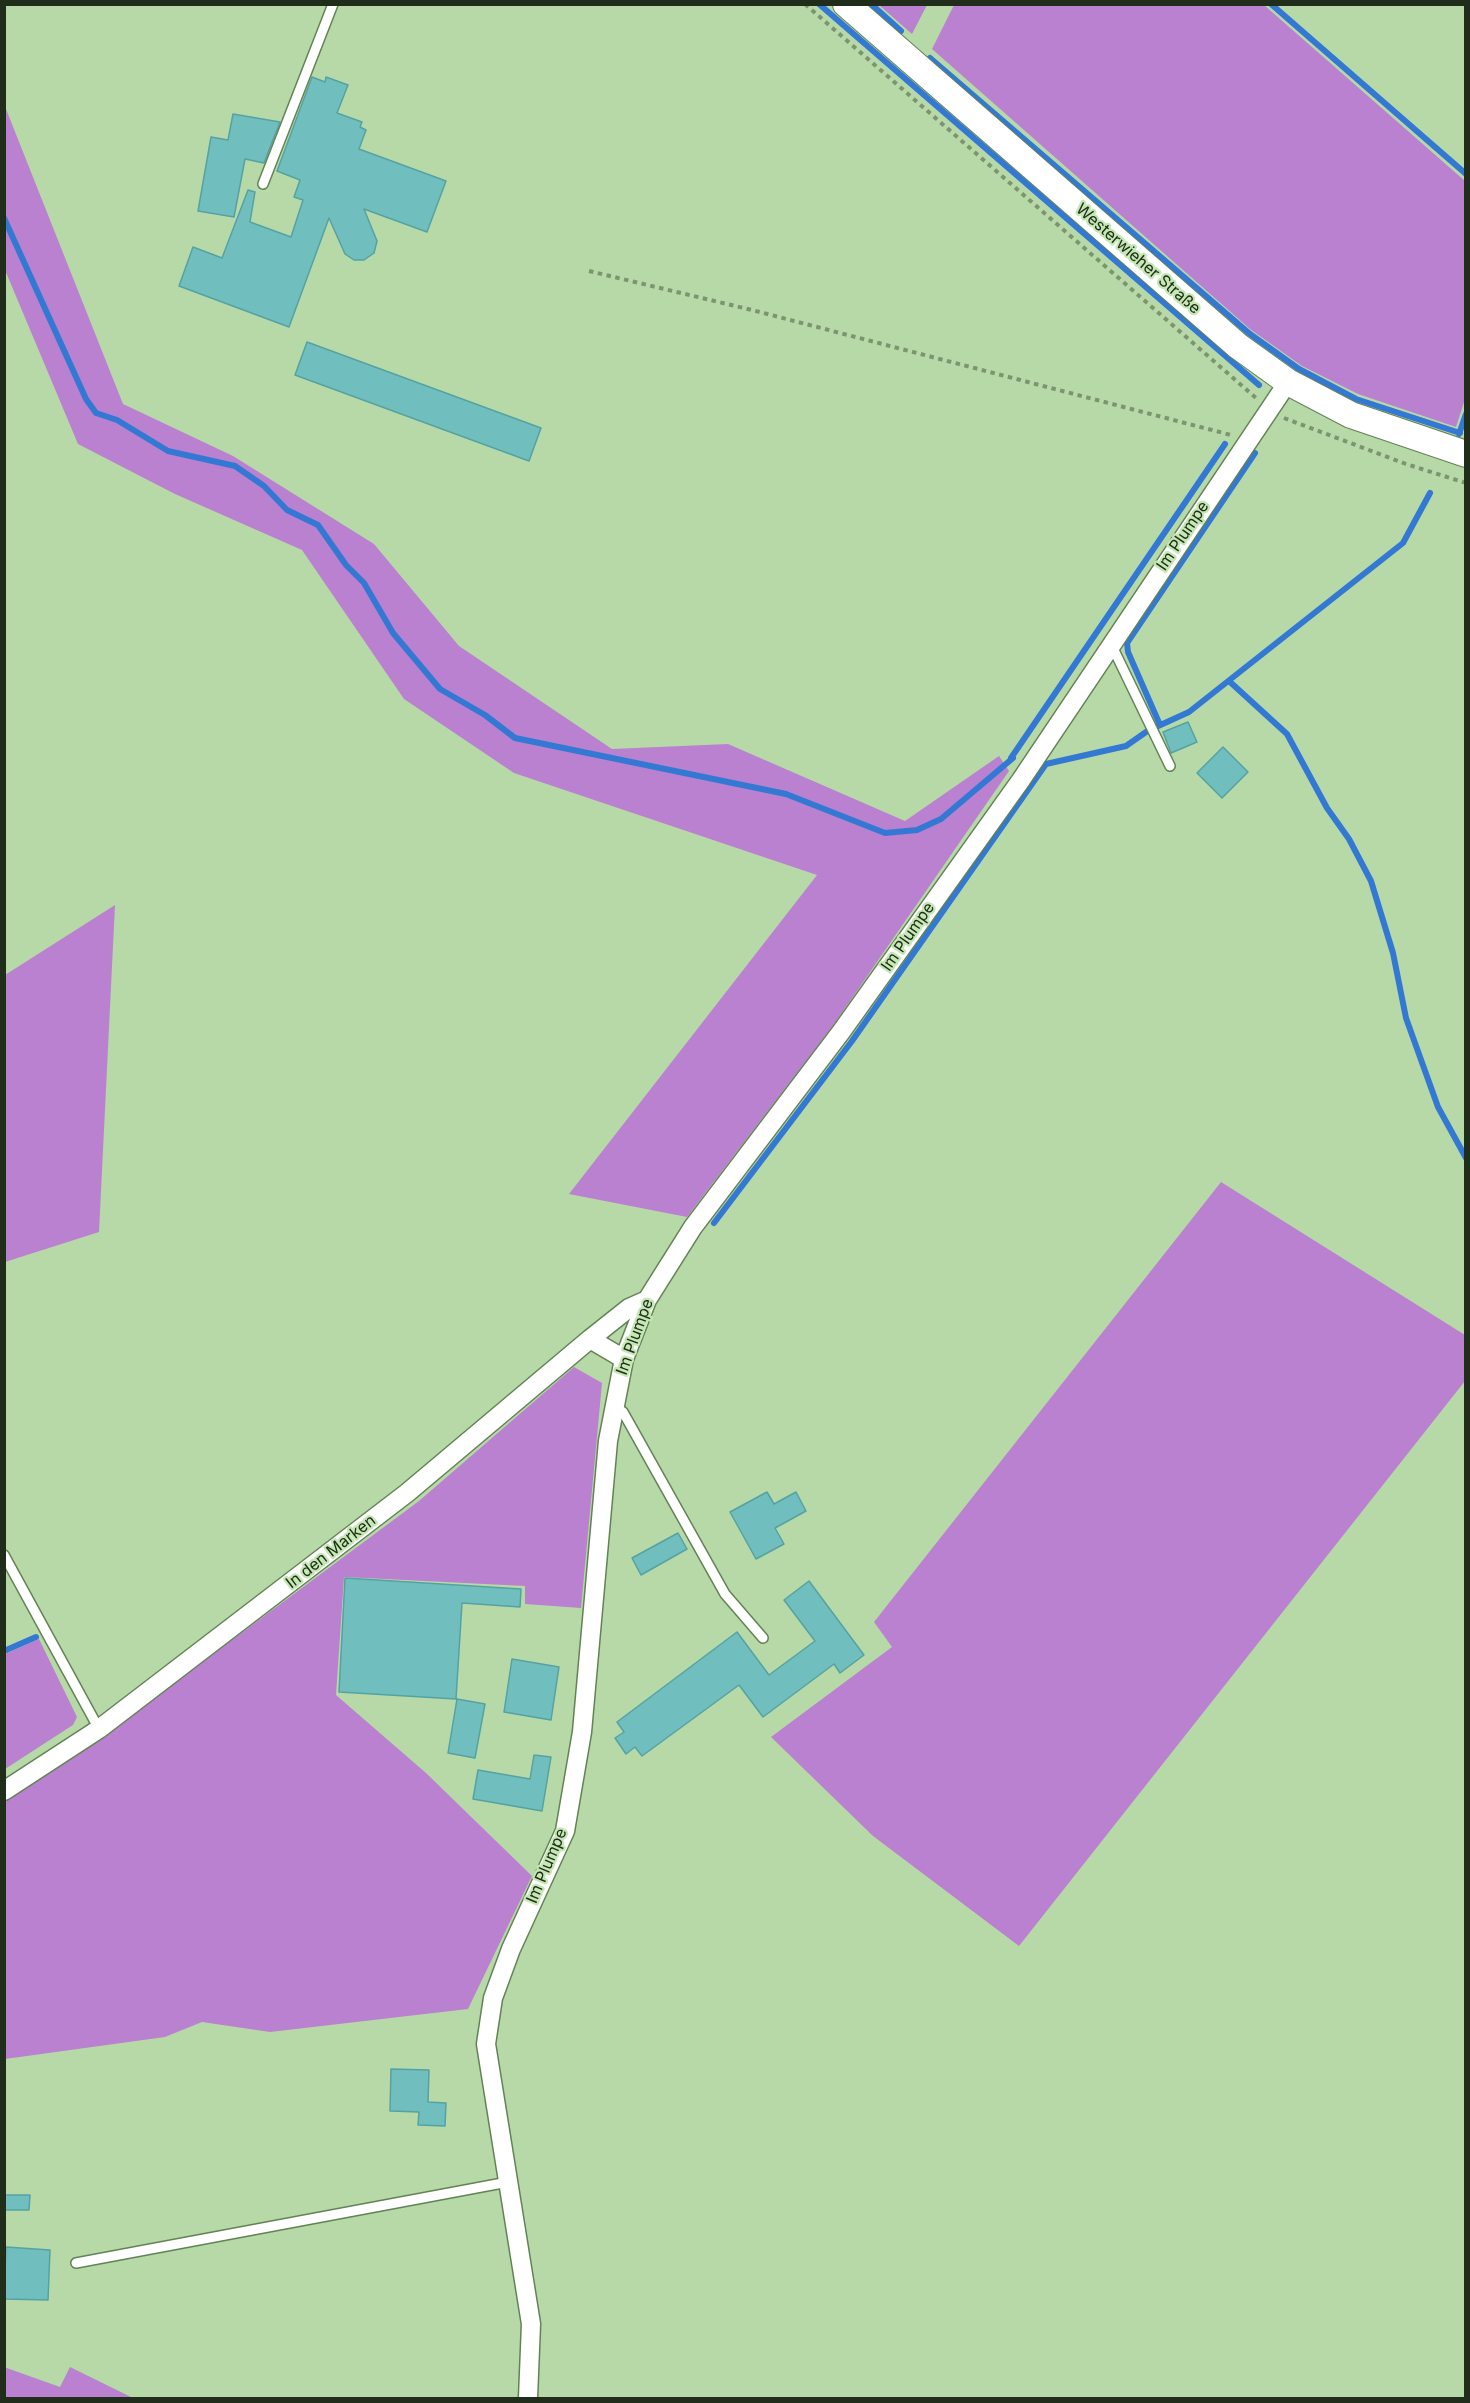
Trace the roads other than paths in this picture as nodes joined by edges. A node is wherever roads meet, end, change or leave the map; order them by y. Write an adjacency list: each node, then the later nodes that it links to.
1 (333, 4): 3 (lane)
2 (846, 4): 4 (main road, Westerwieher Straße)
3 (263, 184)
4 (1288, 382): 5 (main road, Westerwieher Straße); 6 (street, Im Plumpe)
5 (1466, 454)
6 (1111, 644): 7 (lane); 8 (street, Im Plumpe)
7 (1170, 766)
8 (647, 1300): 9 (street, In den Marken); 10 (street, Im Plumpe)
9 (590, 1339): 10 (street); 14 (street, In den Marken)
10 (624, 1359): 11 (street, Im Plumpe)
11 (614, 1405): 13 (lane); 16 (street, Im Plumpe)
12 (4, 1555): 14 (lane)
13 (763, 1638)
14 (99, 1729): 15 (street, In den Marken)
15 (4, 1791)
16 (508, 2182): 17 (lane); 18 (street, Im Plumpe)
17 (76, 2263)
18 (528, 2398)

